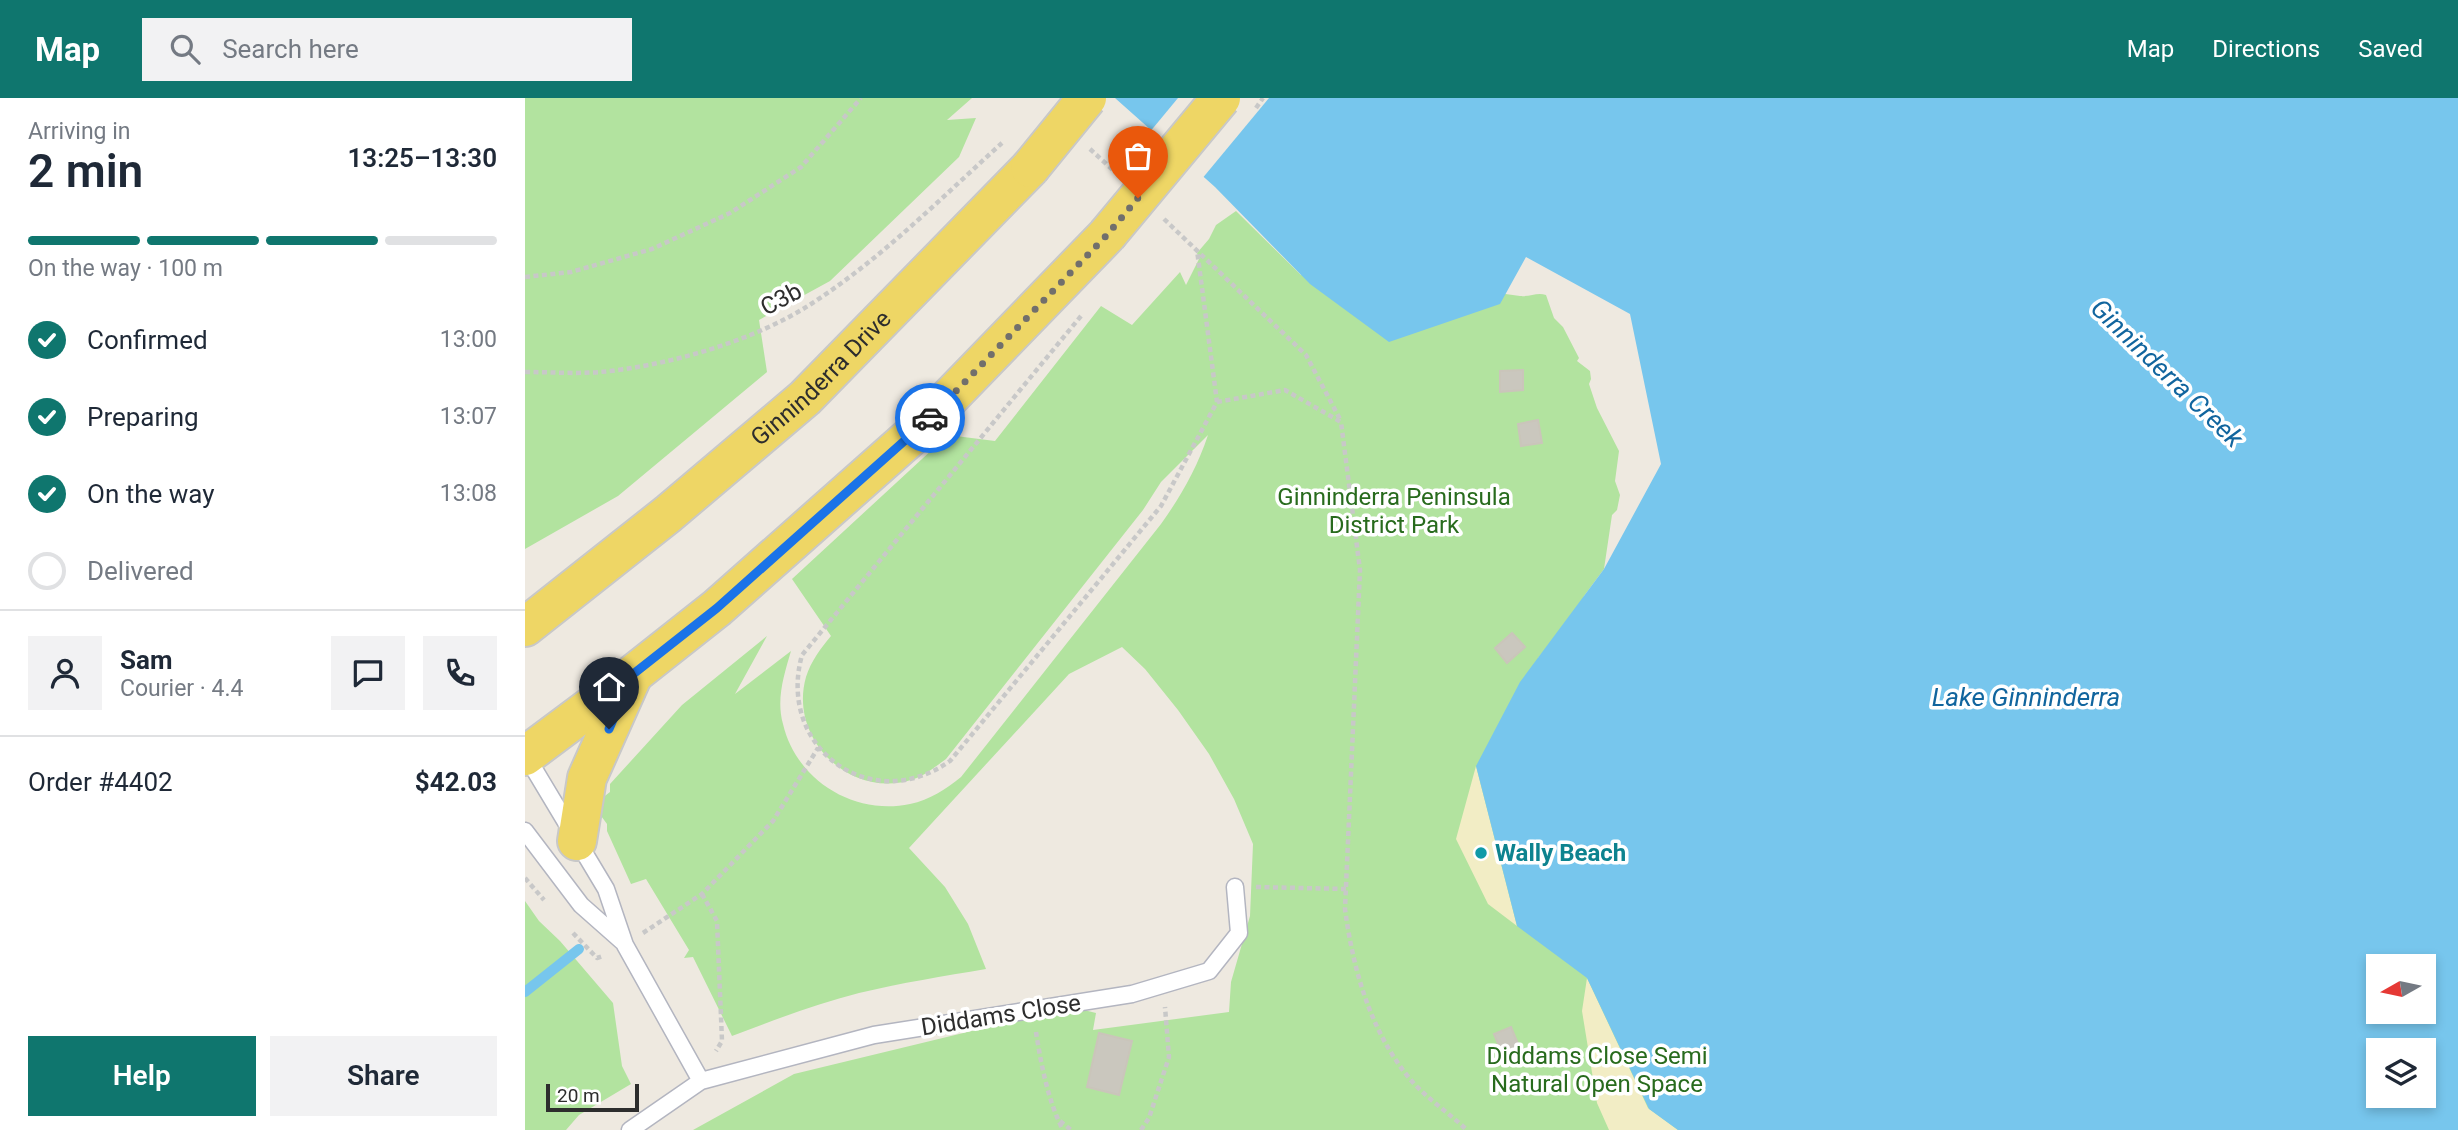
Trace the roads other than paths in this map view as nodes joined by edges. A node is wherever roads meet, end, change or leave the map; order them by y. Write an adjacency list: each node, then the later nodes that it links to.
1 (1087, 98): 3 (main road, Ginninderra Drive, bridge)
2 (1221, 98): 4 (main road, bridge)
3 (525, 627)
4 (632, 675): 5 (main road); 7 (main road)
5 (525, 755): 7 (lane)
6 (525, 831): 9 (lane)
7 (577, 841): 9 (lane)
8 (1235, 887): 10 (lane, Diddams Close)
9 (625, 945): 10 (lane)
10 (701, 1081): 11 (lane, Diddams Close)
11 (630, 1130)

